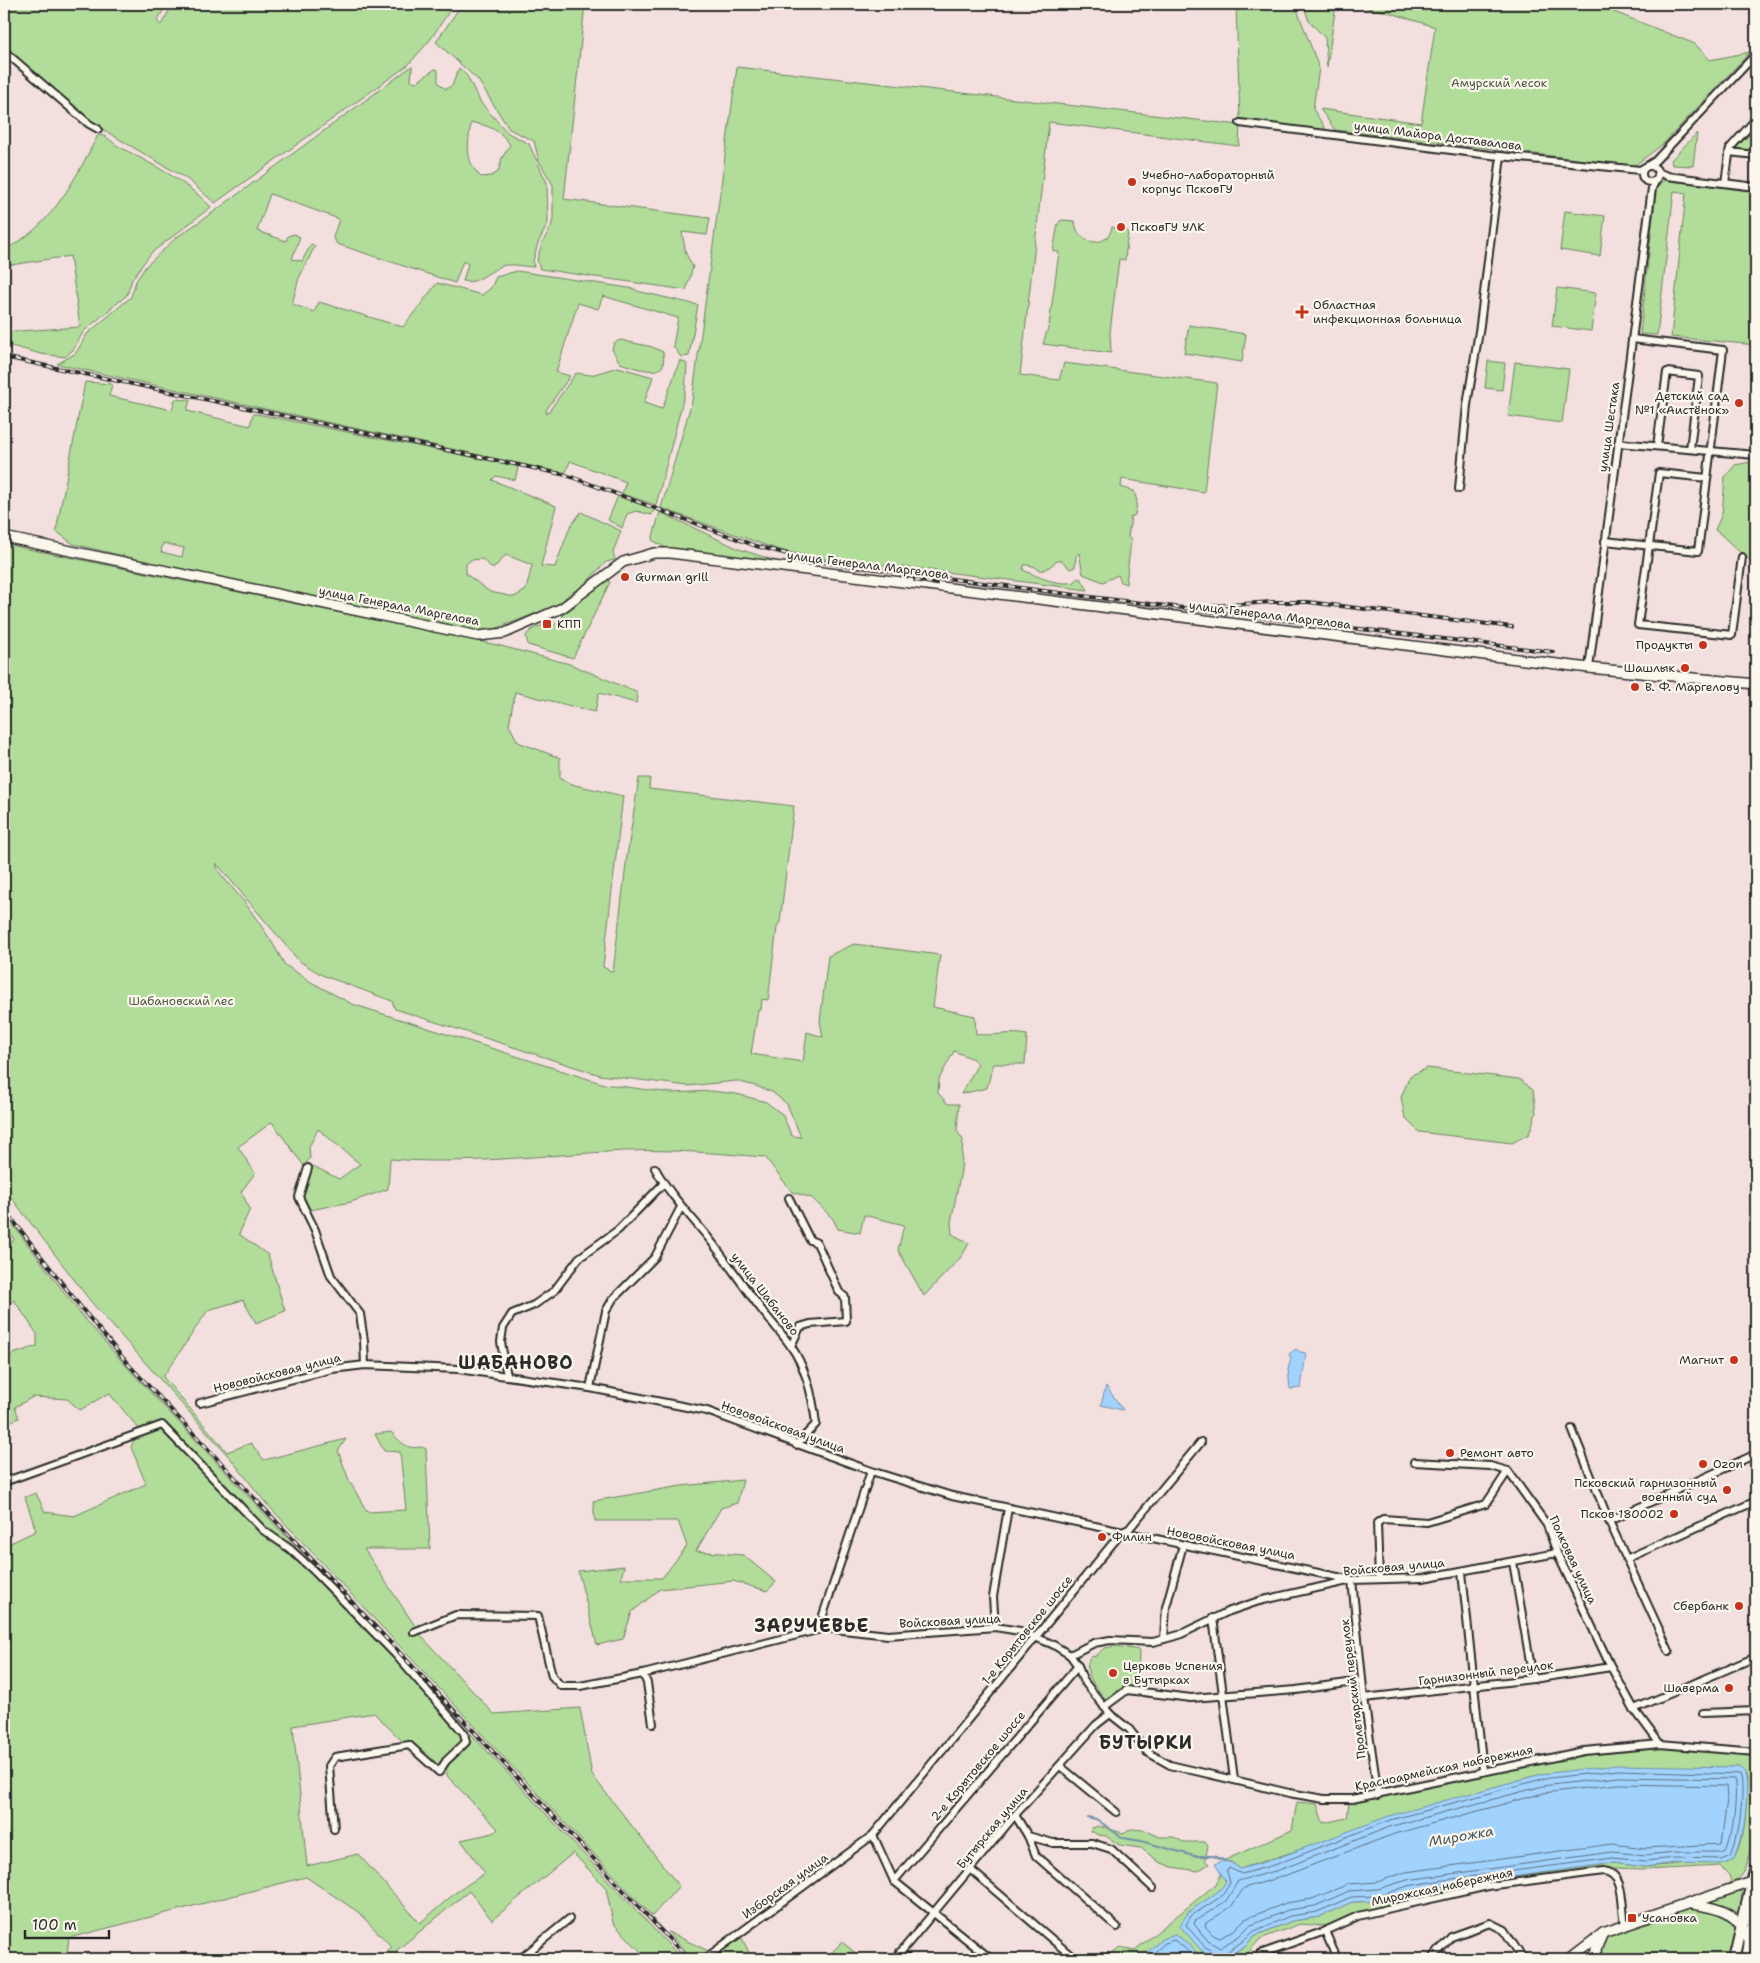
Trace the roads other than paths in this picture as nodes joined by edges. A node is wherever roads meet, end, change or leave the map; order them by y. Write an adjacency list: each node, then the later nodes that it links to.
1 (4, 51): 5 (street)
2 (1756, 54): 9 (street)
3 (1756, 119): 6 (street)
4 (1240, 123): 8 (street, улица Майора Доставалова)
5 (98, 130)
6 (1729, 152): 7 (street); 14 (street)
7 (1756, 155)
8 (1501, 156): 11 (street, улица Майора Доставалова); 23 (street)
9 (1659, 156): 10 (street); 13 (street, улица Шестака)
10 (1646, 168): 11 (street, улица Майора Доставалова); 12 (street); 13 (street)
11 (1633, 171): 12 (street, улица Майора Доставалова)
12 (1643, 177): 13 (street, улица Майора Доставалова)
13 (1655, 178): 14 (street); 16 (street, улица Шестака)
14 (1724, 183): 15 (street)
15 (1756, 187)
16 (1632, 339): 17 (street, улица Шестака); 20 (street)
17 (1618, 443): 18 (street); 25 (street, улица Шестака)
18 (1657, 446): 19 (street); 19 (street)
19 (1690, 449): 20 (street)
20 (1711, 451): 21 (street); 22 (street)
21 (1756, 455)
22 (1707, 478): 26 (street); 26 (street)
23 (1459, 489)
24 (4, 538): 28 (main road, улица Генерала Маргелова)
25 (1605, 541): 26 (street); 28 (street, улица Шестака)
26 (1649, 545): 27 (street)
27 (1742, 557)
28 (1589, 668): 29 (main road, улица Генерала Маргелова)
29 (1756, 684)
30 (308, 1168): 36 (street)
31 (656, 1168): 32 (street, улица Шабаново)
32 (663, 1184): 34 (street, улица Шабаново); 37 (street)
33 (789, 1198): 35 (street)
34 (681, 1207): 35 (street, улица Шабаново); 38 (street)
35 (791, 1346): 42 (street, улица Шабаново)
36 (365, 1365): 37 (street, Нововойсковая улица); 39 (street, Нововойсковая улица)
37 (507, 1376): 38 (street, Нововойсковая улица)
38 (590, 1388): 42 (street, Нововойсковая улица)
39 (200, 1403)
40 (1572, 1429): 50 (street)
41 (1201, 1442): 51 (street, 1-е Корытовское шоссе)
42 (796, 1444): 45 (street, Нововойсковая улица)
43 (1756, 1454): 50 (street)
44 (1414, 1462): 46 (street)
45 (871, 1471): 49 (street, Нововойсковая улица); 61 (street)
46 (1508, 1471): 53 (street, Полковая улица); 57 (street)
47 (4, 1482): 90 (street)
48 (1756, 1501): 54 (street)
49 (1008, 1508): 51 (street, Нововойсковая улица); 60 (street)
50 (1609, 1521): 54 (street)
51 (1122, 1532): 52 (street, Нововойсковая улица); 63 (street, 1-е Корытовское шоссе)
52 (1182, 1545): 58 (street, Нововойсковая улица); 64 (street)
53 (1557, 1553): 55 (street, Войсковая улица); 69 (street, Полковая улица)
54 (1626, 1559): 65 (street)
55 (1513, 1562): 56 (street, Войсковая улица); 71 (street)
56 (1462, 1572): 57 (street, Войсковая улица); 73 (street)
57 (1379, 1579): 58 (street, Войсковая улица)
58 (1352, 1580): 59 (street, Войсковая улица); 72 (street, Пролетарский переулок)
59 (1213, 1618): 64 (street, Войсковая улица); 74 (street)
60 (995, 1627): 61 (street, Войсковая улица); 63 (street, Войсковая улица)
61 (825, 1628): 70 (street, Войсковая улица)
62 (414, 1632): 70 (street, Войсковая улица)
63 (1036, 1638): 66 (street, Войсковая улица); 91 (street, 1-е Корытовское шоссе)
64 (1164, 1639): 66 (street, Войсковая улица)
65 (1669, 1651)
66 (1070, 1655): 68 (street, Красноармейская набережная)
67 (1756, 1657): 77 (street)
68 (1078, 1666): 76 (street, Красноармейская набережная); 95 (street, 2-е Корытовское шоссе)
69 (1611, 1667): 71 (street, Гарнизонный переулок); 77 (street, Полковая улица)
70 (643, 1674): 81 (street)
71 (1533, 1679): 73 (street, Гарнизонный переулок)
72 (1362, 1681): 74 (street); 75 (street, Пролетарский переулок)
73 (1473, 1686): 75 (street, Гарнизонный переулок); 85 (street)
74 (1223, 1696): 76 (street); 86 (street)
75 (1364, 1698): 87 (street, Пролетарский переулок)
76 (1104, 1707): 80 (street, Красноармейская набережная)
77 (1634, 1708): 82 (street, Полковая улица)
78 (1756, 1711): 79 (street)
79 (1702, 1713)
80 (1110, 1714): 84 (street, Бутырская улица); 86 (street, Красноармейская набережная)
81 (653, 1724)
82 (1660, 1744): 83 (street, Красноармейская набережная); 85 (street, Красноармейская набережная)
83 (1756, 1752)
84 (1060, 1766): 88 (street); 89 (street, Бутырская улица)
85 (1483, 1770): 87 (street, Красноармейская набережная)
86 (1234, 1779): 87 (street, Красноармейская набережная)
87 (1378, 1795)
88 (1116, 1812)
89 (1015, 1816): 92 (street); 94 (street, Бутырская улица)
90 (334, 1829)
91 (873, 1835): 95 (street); 110 (street, Изборская улица)
92 (1028, 1836): 97 (street); 104 (street)
93 (1756, 1866): 96 (main road)
94 (971, 1870): 100 (street, Бутырская улица); 115 (street)
95 (894, 1881): 100 (street)
96 (1751, 1882): 98 (main road); 103 (main road)
97 (1153, 1888)
98 (1688, 1904): 102 (main road); 103 (main road)
99 (1756, 1904): 107 (main road)
100 (935, 1912): 108 (street, Бутырская улица); 114 (street)
101 (569, 1919): 111 (street)
102 (1625, 1924): 105 (street, Мирожская набережная); 106 (main road)
103 (1741, 1924): 107 (main road); 121 (main road)
104 (1117, 1927)
105 (1326, 1931): 109 (street, Мирожская набережная); 116 (street)
106 (1603, 1933): 119 (main road); 120 (main road)
107 (1750, 1941): 122 (main road)
108 (900, 1952): 112 (street, Бутырская улица); 113 (street)
109 (1260, 1954)
110 (710, 1955)
111 (520, 1959)
112 (895, 1959)
113 (908, 1959)
114 (991, 1959)
115 (1076, 1959)
116 (1337, 1959)
117 (1432, 1959): 118 (street)
118 (1523, 1959)
119 (1569, 1959)
120 (1597, 1959)
121 (1734, 1959)
122 (1747, 1959)

